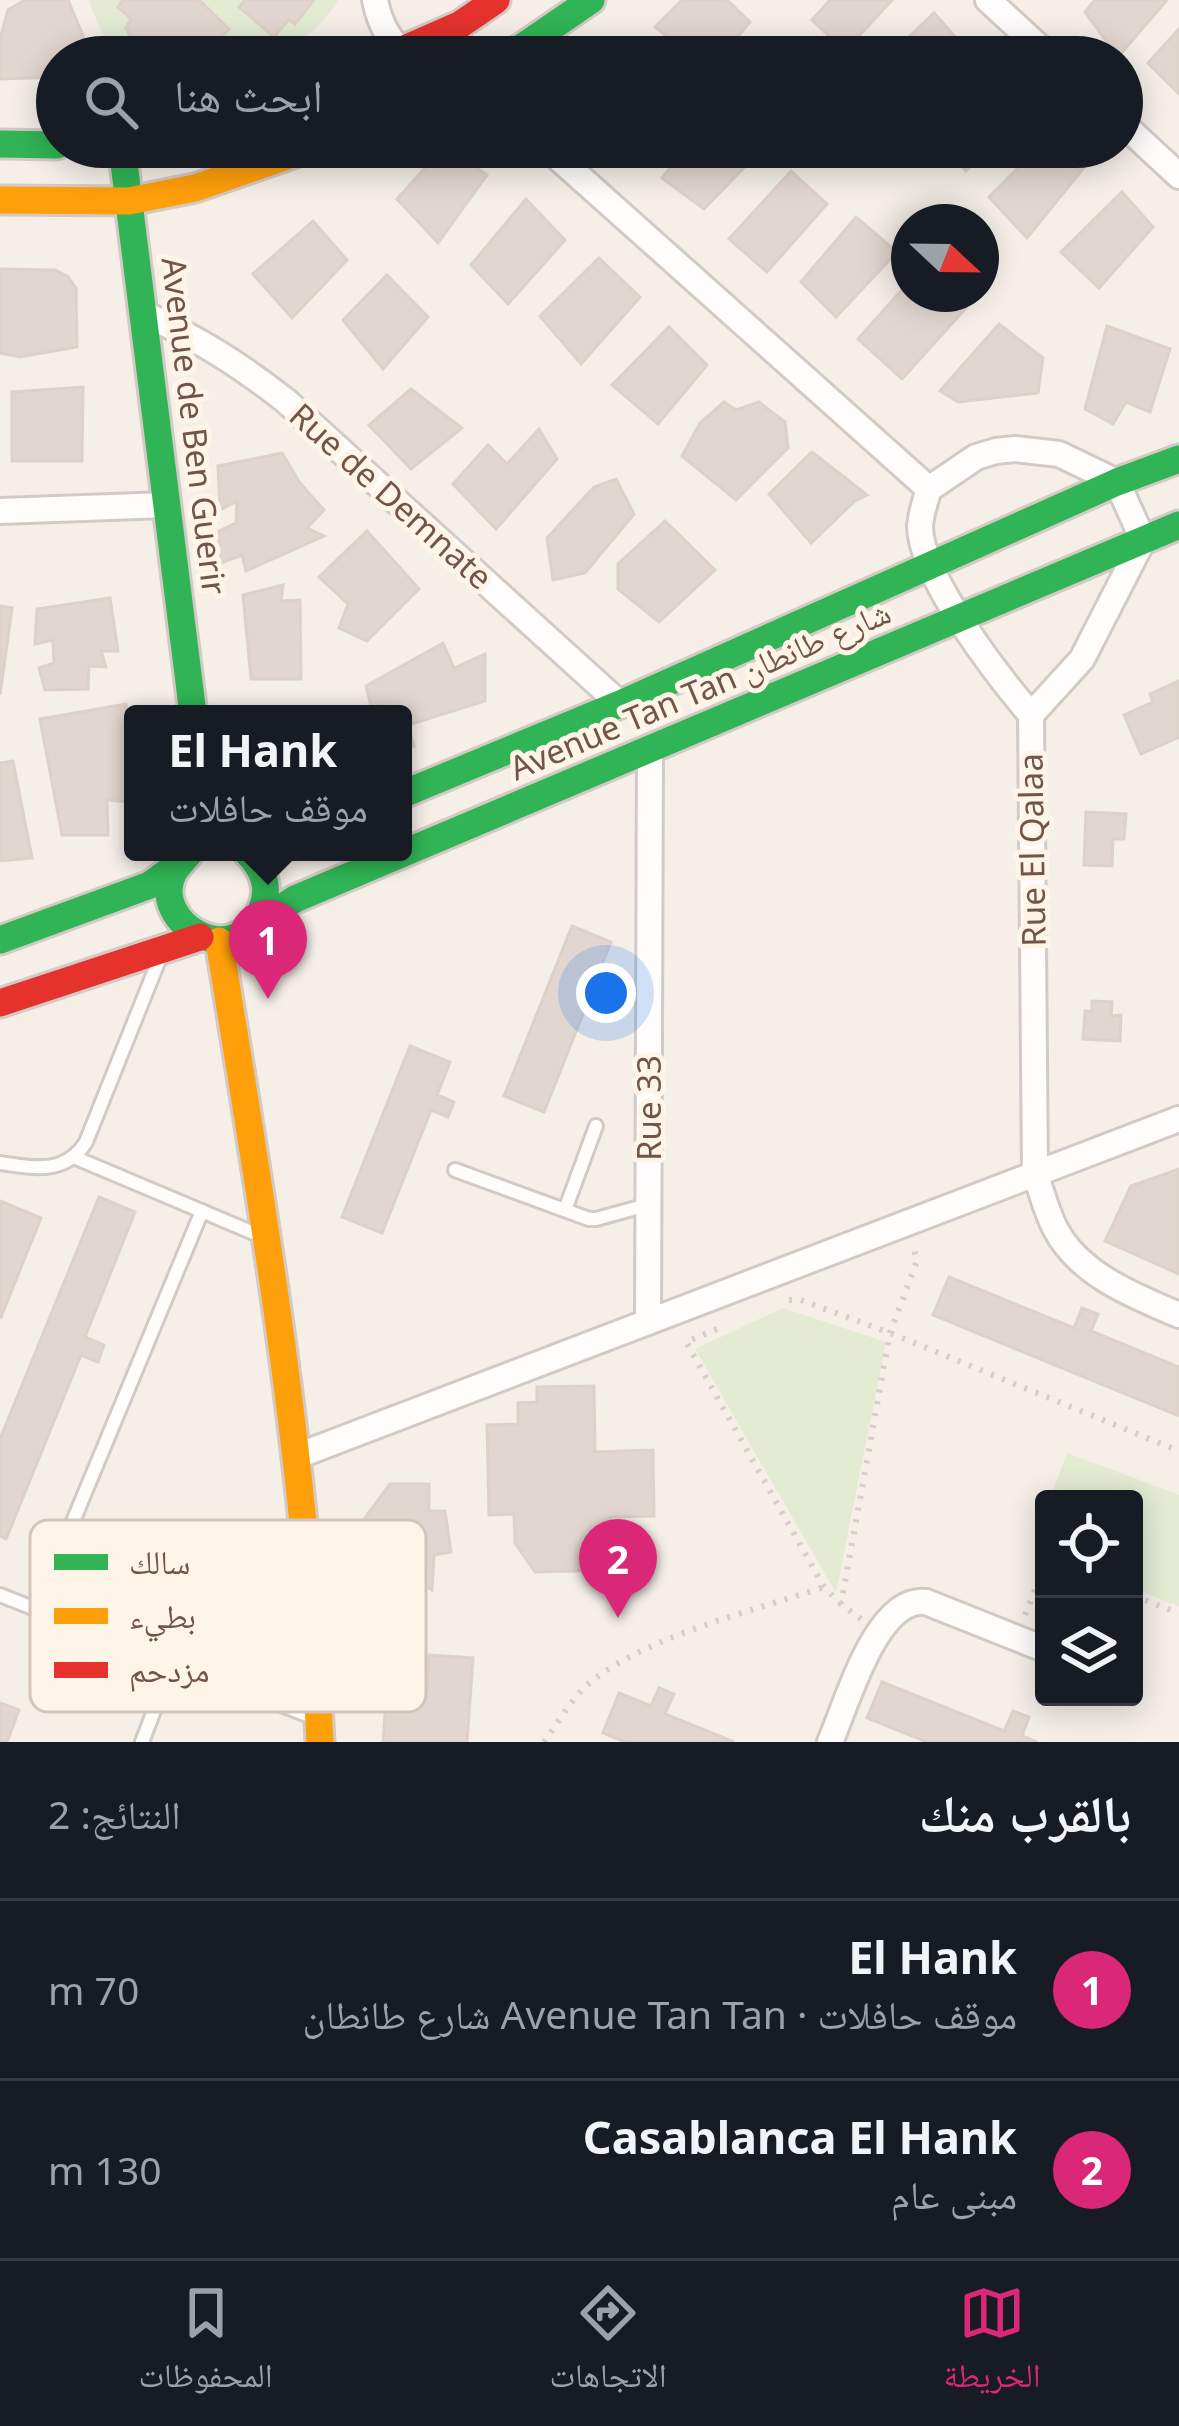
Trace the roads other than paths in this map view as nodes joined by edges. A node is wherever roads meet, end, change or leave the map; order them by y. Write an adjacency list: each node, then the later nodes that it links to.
1 (375, 0): 5 (street)
2 (496, 0): 6 (main road)
3 (591, 0): 7 (main road)
4 (988, 0): 8 (street)
5 (389, 36)
6 (438, 36)
7 (539, 36)
8 (1027, 36)
9 (1143, 143): 15 (street)
10 (0, 144): 11 (main road)
11 (36, 145)
12 (125, 168): 17 (main road, Avenue de Ben Guerir)
13 (253, 168): 17 (main road)
14 (570, 168): 21 (street)
15 (1179, 176)
16 (0, 200): 17 (main road)
17 (129, 201): 18 (main road, Avenue de Ben Guerir)
18 (143, 313): 22 (main road, Avenue de Ben Guerir); 28 (street, Rue de Demnate)
19 (1179, 458): 20 (main road, Avenue Tan Tan شارع طانطان)
20 (1117, 482): 21 (street); 25 (street); 26 (main road, Avenue Tan Tan شارع طانطان)
21 (929, 489): 26 (street, Rue El Qalaa)
22 (167, 505): 23 (street); 29 (main road, Avenue de Ben Guerir)
23 (0, 512)
24 (1179, 524): 25 (main road, Avenue Tan Tan شارع طانطان)
25 (1143, 540): 27 (main road, Avenue Tan Tan شارع طانطان); 30 (street)
26 (928, 565): 27 (street, Rue El Qalaa); 28 (main road, Avenue Tan Tan شارع طانطان)
27 (961, 619): 30 (street, Rue El Qalaa); 31 (main road, Avenue Tan Tan شارع طانطان)
28 (620, 704): 32 (main road, Avenue Tan Tan شارع طانطان)
29 (193, 705)
30 (1031, 715): 48 (street, Rue El Qalaa)
31 (650, 751): 33 (main road, Avenue Tan Tan شارع طانطان); 49 (street, Rue 33)
32 (412, 790)
33 (412, 850)
34 (180, 861): 40 (main road)
35 (182, 861): 39 (main road)
36 (255, 861): 38 (main road)
37 (385, 861): 38 (main road, Avenue Tan Tan شارع طانطان)
38 (252, 927): 39 (main road, Avenue Tan Tan شارع طانطان)
39 (210, 939): 41 (main road); 52 (main road)
40 (0, 940)
41 (165, 947): 42 (main road); 45 (lane)
42 (0, 1003)
43 (1179, 1119): 48 (street)
44 (596, 1126): 50 (lane)
45 (76, 1157): 46 (lane); 51 (lane)
46 (0, 1163)
47 (455, 1170): 50 (lane)
48 (1035, 1174): 53 (street); 54 (street)
49 (649, 1204): 50 (lane); 54 (street, Rue 33)
50 (565, 1210)
51 (202, 1211): 52 (lane); 56 (lane)
52 (268, 1239): 55 (main road)
53 (1179, 1315)
54 (648, 1322): 55 (street)
55 (300, 1455): 57 (main road)
56 (74, 1520)
57 (305, 1520)
58 (0, 1595): 59 (lane)
59 (30, 1606)
60 (1035, 1645): 65 (street)
61 (153, 1712): 64 (lane)
62 (280, 1712): 63 (lane)
63 (320, 1731)
64 (142, 1742)
65 (830, 1742)

